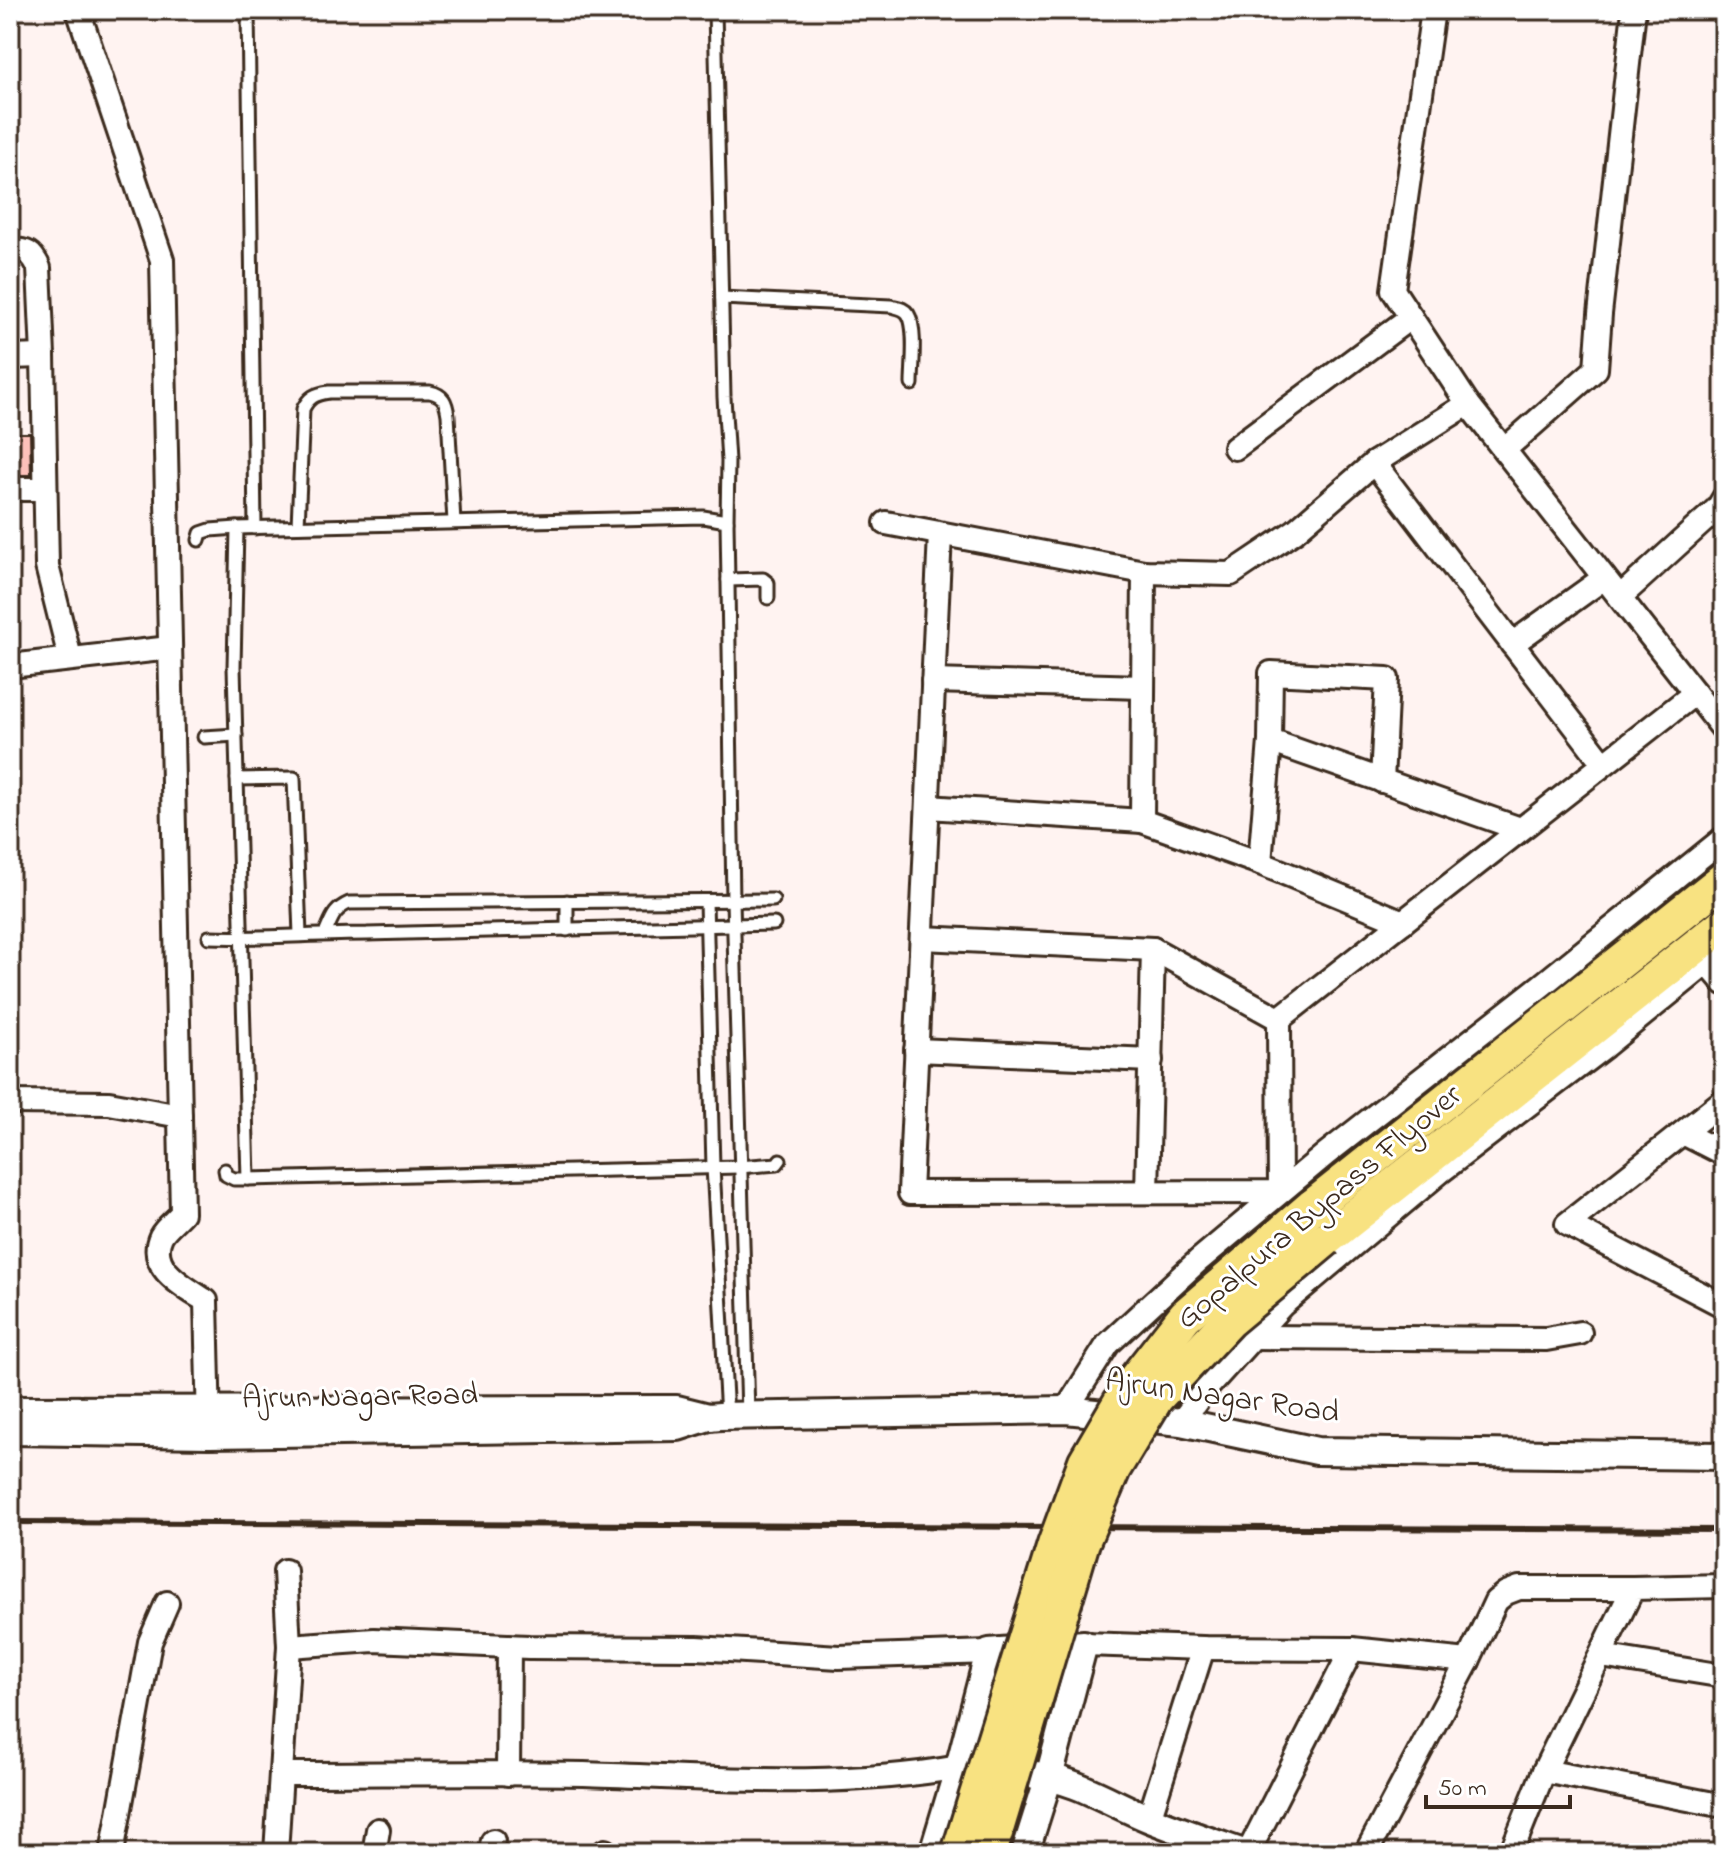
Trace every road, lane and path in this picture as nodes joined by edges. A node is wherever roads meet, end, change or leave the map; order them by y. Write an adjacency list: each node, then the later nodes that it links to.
1 (78, 10): 33 (street)
2 (248, 10): 24 (lane)
3 (715, 10): 7 (lane)
4 (1433, 10): 8 (street)
5 (1634, 10): 14 (street)
6 (10, 250): 9 (street)
7 (722, 298): 11 (lane); 19 (lane)
8 (1411, 317): 12 (street); 13 (street)
9 (43, 356): 10 (street); 17 (street)
10 (10, 357)
11 (912, 384)
12 (1468, 404): 14 (street); 15 (street)
13 (1235, 448)
14 (1504, 450): 28 (street)
15 (1374, 463): 27 (street); 32 (street)
16 (10, 489): 17 (street)
17 (45, 489): 34 (street)
18 (1724, 498): 30 (street)
19 (727, 521): 20 (lane); 29 (lane)
20 (454, 522): 22 (lane); 22 (lane)
21 (886, 523): 25 (street)
22 (298, 526): 24 (lane)
23 (237, 528): 24 (lane); 26 (lane); 40 (lane)
24 (255, 528)
25 (940, 534): 27 (street); 36 (street)
26 (199, 540)
27 (1144, 572): 37 (street)
28 (1604, 578): 30 (street); 32 (street)
29 (728, 580): 31 (lane); 55 (lane)
30 (1620, 597): 38 (street)
31 (768, 598)
32 (1512, 644): 43 (street)
33 (170, 648): 34 (street); 75 (street)
34 (70, 658): 35 (street)
35 (10, 666)
36 (933, 681): 37 (street); 46 (street)
37 (1143, 687): 47 (street)
38 (1695, 693): 39 (street); 43 (street)
39 (1720, 719)
40 (236, 735): 41 (lane); 44 (lane)
41 (204, 737)
42 (1270, 741): 45 (street); 45 (street); 50 (street)
43 (1604, 764): 48 (street)
44 (237, 779): 63 (lane); 65 (lane)
45 (1382, 781): 48 (street)
46 (928, 807): 47 (street); 66 (street)
47 (1142, 821): 50 (street)
48 (1520, 829): 56 (street)
49 (1724, 838): 84 (street)
50 (1260, 863): 56 (street)
51 (1724, 879): 120 (main road, Gopalpura Bypass Flyover, bridge)
52 (773, 900): 55 (lane)
53 (567, 901): 54 (lane); 61 (lane); 62 (lane)
54 (706, 901): 55 (lane); 57 (lane)
55 (733, 901): 60 (lane)
56 (1403, 922): 70 (street)
57 (707, 924): 60 (lane); 61 (lane); 79 (lane)
58 (774, 924): 60 (lane)
59 (1724, 924): 121 (main road, Gopalpura Bypass Flyover, bridge)
60 (734, 925): 80 (lane)
61 (567, 930): 62 (lane)
62 (325, 934): 63 (lane)
63 (300, 935): 65 (lane)
64 (209, 937): 65 (lane)
65 (242, 938): 82 (lane)
66 (922, 938): 67 (street); 71 (street)
67 (1153, 949): 70 (street); 72 (street)
68 (1715, 956): 69 (street); 87 (street)
69 (1724, 983)
70 (1279, 1019): 84 (street)
71 (916, 1050): 72 (street); 83 (street)
72 (1151, 1060): 83 (street)
73 (1724, 1100): 76 (street)
74 (10, 1102): 75 (street)
75 (180, 1116): 91 (street)
76 (1683, 1133): 77 (street); 85 (street)
77 (1724, 1154)
78 (780, 1160): 80 (lane)
79 (713, 1167): 80 (lane); 82 (lane); 90 (lane)
80 (739, 1167): 90 (lane)
81 (225, 1170): 82 (lane)
82 (248, 1179)
83 (1147, 1192): 84 (street)
84 (1280, 1192): 89 (street)
85 (1724, 1306)
86 (1580, 1333): 87 (street)
87 (1253, 1337): 92 (street)
88 (10, 1410): 91 (street, Ajrun Nagar Road)
89 (1066, 1410): 90 (street, Ajrun Nagar Road); 92 (street, Ajrun Nagar Road)
90 (728, 1417): 91 (street, Ajrun Nagar Road)
91 (209, 1422): 93 (street, Ajrun Nagar Road)
92 (1181, 1422): 94 (street, Ajrun Nagar Road)
93 (10, 1431)
94 (1724, 1456)
95 (285, 1571): 100 (street)
96 (1724, 1586): 97 (street)
97 (1633, 1588): 105 (street); 106 (street)
98 (167, 1603): 116 (street)
99 (1084, 1644): 102 (street); 104 (street); 112 (street)
100 (289, 1646): 101 (street); 110 (street)
101 (509, 1646): 104 (street); 111 (street)
102 (1203, 1648): 103 (street); 114 (street)
103 (1352, 1649): 106 (street); 123 (street)
104 (989, 1652): 108 (street)
105 (1601, 1656): 107 (street); 109 (street)
106 (1468, 1661): 124 (street)
107 (1724, 1676)
108 (959, 1767): 111 (street); 112 (street); 119 (street)
109 (1544, 1771): 113 (street); 125 (street)
110 (281, 1774): 111 (street); 117 (street)
111 (508, 1774)
112 (1049, 1777): 114 (street); 122 (street)
113 (1724, 1806)
114 (1149, 1819): 123 (street)
115 (378, 1830): 118 (street)
116 (112, 1853)
117 (276, 1853)
118 (374, 1853)
119 (933, 1853)
120 (959, 1853)
121 (989, 1853)
122 (1025, 1853)
123 (1245, 1853)
124 (1366, 1853)
125 (1511, 1853)

